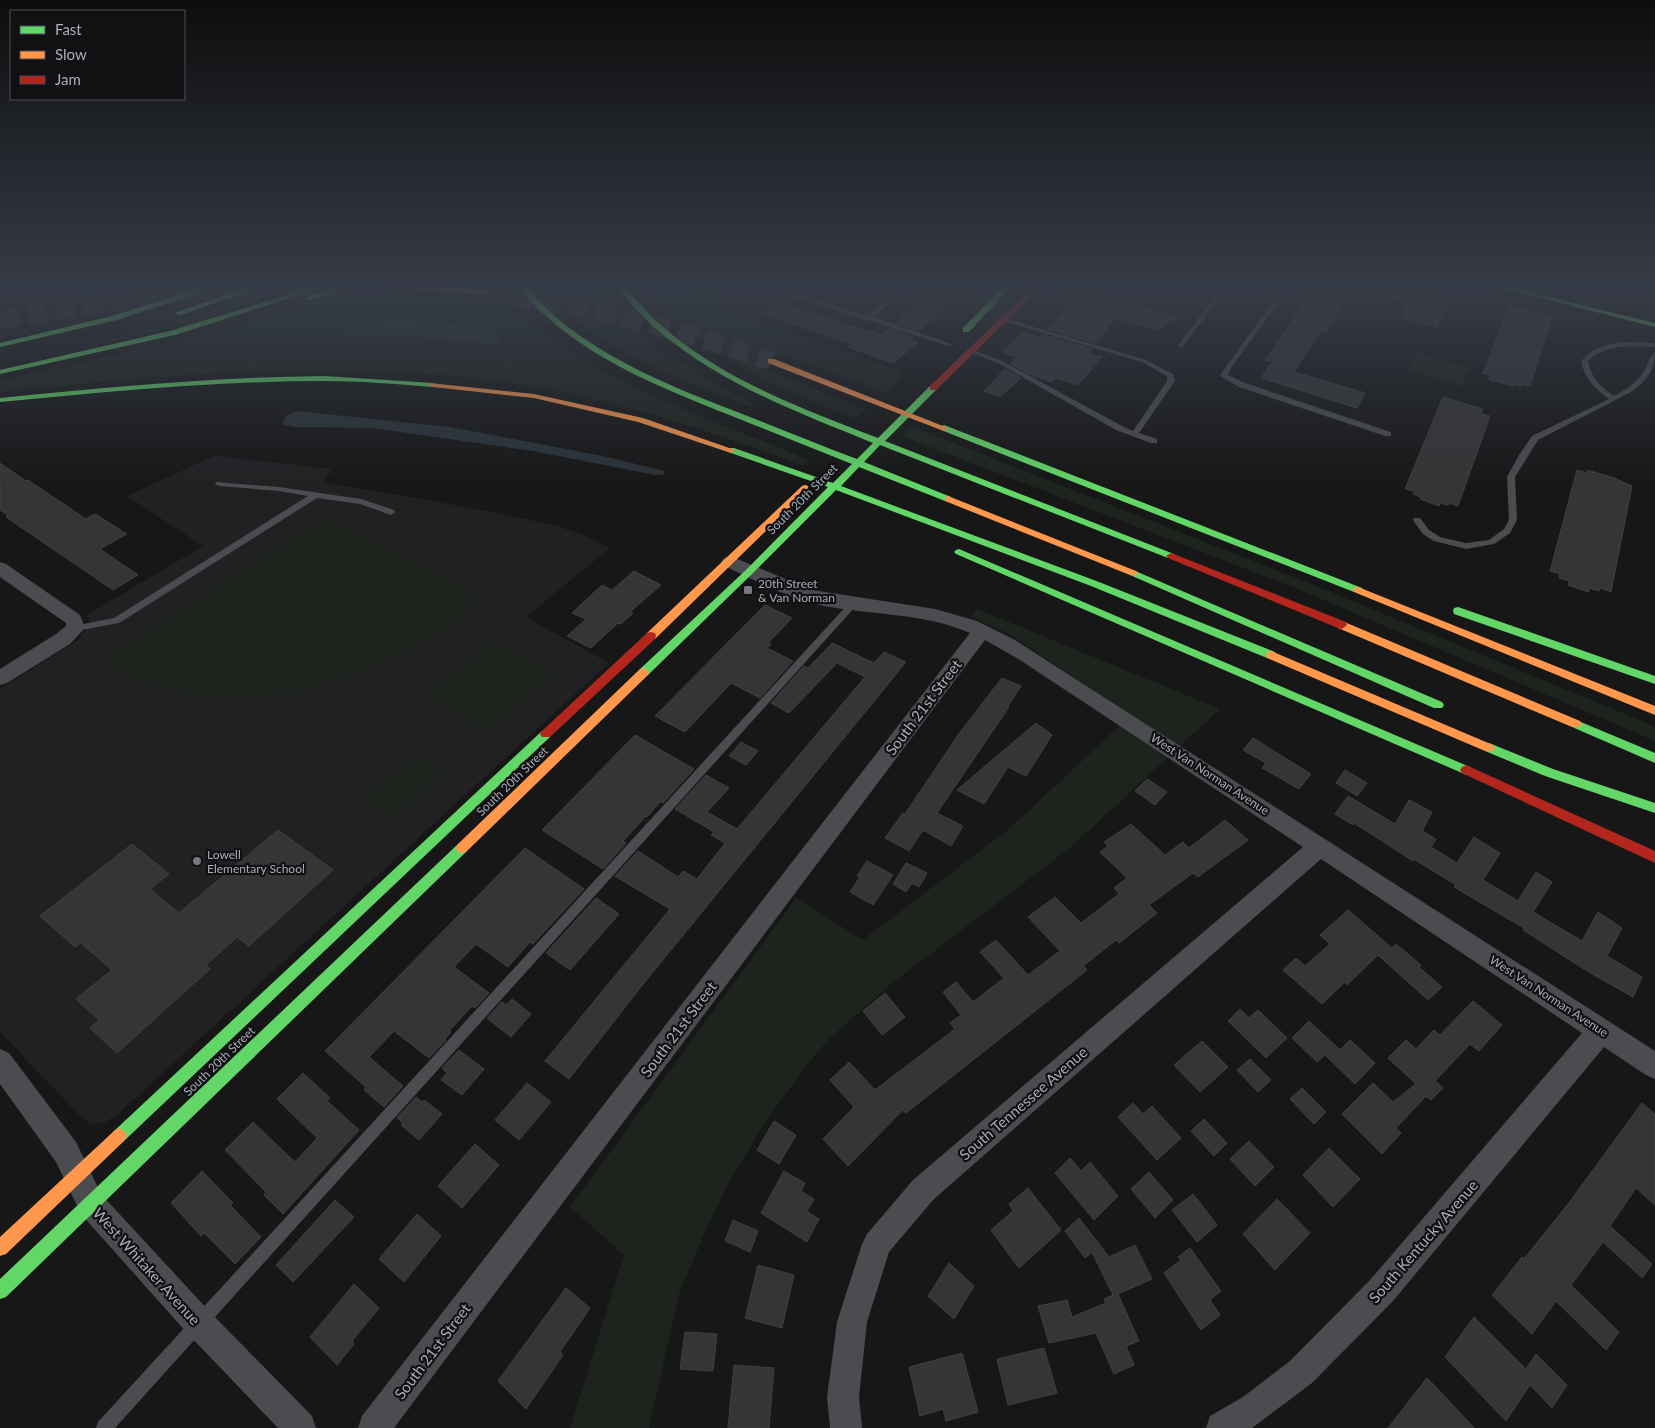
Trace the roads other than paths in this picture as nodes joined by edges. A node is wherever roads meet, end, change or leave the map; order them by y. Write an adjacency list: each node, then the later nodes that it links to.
1 (88, 353): 11 (main road)
2 (603, 353): 36 (main road)
3 (692, 353): 38 (main road)
4 (968, 353): 28 (main road, South 20th Street)
5 (974, 353): 15 (lane)
6 (1116, 353): 15 (lane)
7 (1239, 353): 16 (lane)
8 (1591, 353): 13 (lane)
9 (1655, 354): 13 (lane)
10 (771, 361): 24 (main road)
11 (0, 372)
12 (899, 397): 26 (main road, South 20th Street)
13 (1614, 399): 23 (lane)
14 (0, 400): 18 (main road)
15 (1135, 434): 17 (lane)
16 (1388, 434)
17 (1154, 441)
18 (749, 456): 21 (main road); 40 (main road)
19 (219, 484): 20 (lane)
20 (316, 495): 22 (lane); 32 (lane)
21 (852, 506)
22 (391, 512)
23 (1417, 520)
24 (1226, 537): 29 (main road); 37 (main road)
25 (953, 549): 42 (main road)
26 (730, 562): 28 (street, West Van Norman Avenue); 46 (main road, South 20th Street)
27 (0, 568): 32 (street)
28 (750, 571): 30 (street, West Van Norman Avenue); 47 (main road, South 20th Street)
29 (1353, 575)
30 (853, 604): 33 (street, West Van Norman Avenue); 50 (lane)
31 (1447, 607): 35 (main road)
32 (76, 628): 34 (street)
33 (982, 631): 41 (street, West Van Norman Avenue); 53 (street, South 21st Street)
34 (0, 678)
35 (1655, 680)
36 (1448, 710)
37 (1655, 711)
38 (1655, 758)
39 (1596, 776): 40 (main road)
40 (1655, 806)
41 (1320, 846): 43 (street, West Van Norman Avenue); 54 (street, South Tennessee Avenue)
42 (1655, 858)
43 (1601, 1031): 45 (street, West Van Norman Avenue); 55 (street, South Kentucky Avenue)
44 (0, 1062): 46 (street, West Whitaker Avenue)
45 (1655, 1066)
46 (78, 1175): 47 (street, West Whitaker Avenue); 48 (main road, South 20th Street)
47 (91, 1204): 49 (main road, South 20th Street); 50 (street, West Whitaker Avenue)
48 (0, 1248)
49 (0, 1291)
50 (199, 1323): 51 (lane); 52 (street, West Whitaker Avenue)
51 (104, 1428)
52 (300, 1428)
53 (374, 1428)
54 (846, 1428)
55 (1222, 1428)

